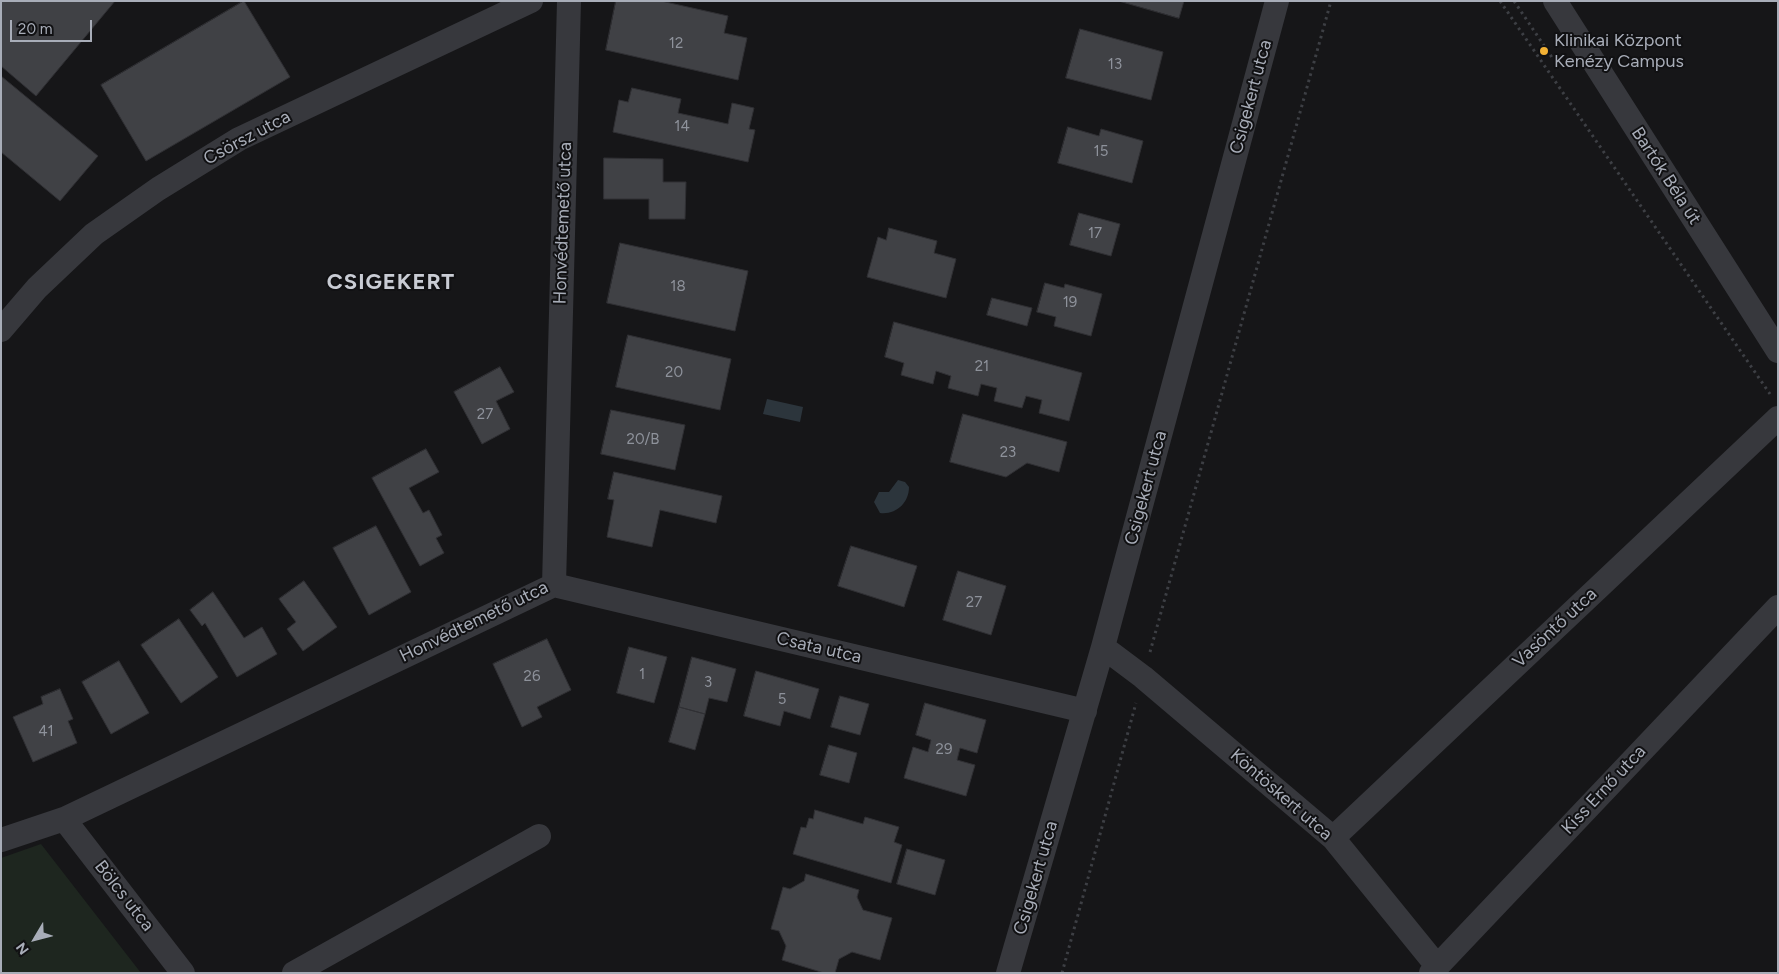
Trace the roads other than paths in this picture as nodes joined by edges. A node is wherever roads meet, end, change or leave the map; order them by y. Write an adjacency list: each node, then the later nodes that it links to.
1 (531, 1): 5 (street, Csörsz utca)
2 (569, 1): 8 (street, Honvédtemető utca)
3 (1277, 1): 10 (street, Csigekert utca)
4 (1555, 1): 6 (street, Bartók Béla út)
5 (1, 330)
6 (1778, 351)
7 (1775, 407): 14 (street, Vasöntő utca)
8 (554, 585): 11 (street, Csata utca); 12 (street, Honvédtemető utca)
9 (1778, 606): 16 (street, Kiss Ernő utca)
10 (1103, 647): 11 (street, Csigekert utca); 14 (street, Köntöskert utca)
11 (1085, 711): 19 (street, Csigekert utca)
12 (64, 819): 15 (street, Honvédtemető utca); 17 (street, Bölcs utca)
13 (539, 836): 18 (street)
14 (1333, 838): 16 (street, Köntöskert utca)
15 (1, 840)
16 (1434, 970)
17 (183, 973)
18 (294, 973)
19 (1008, 973)

